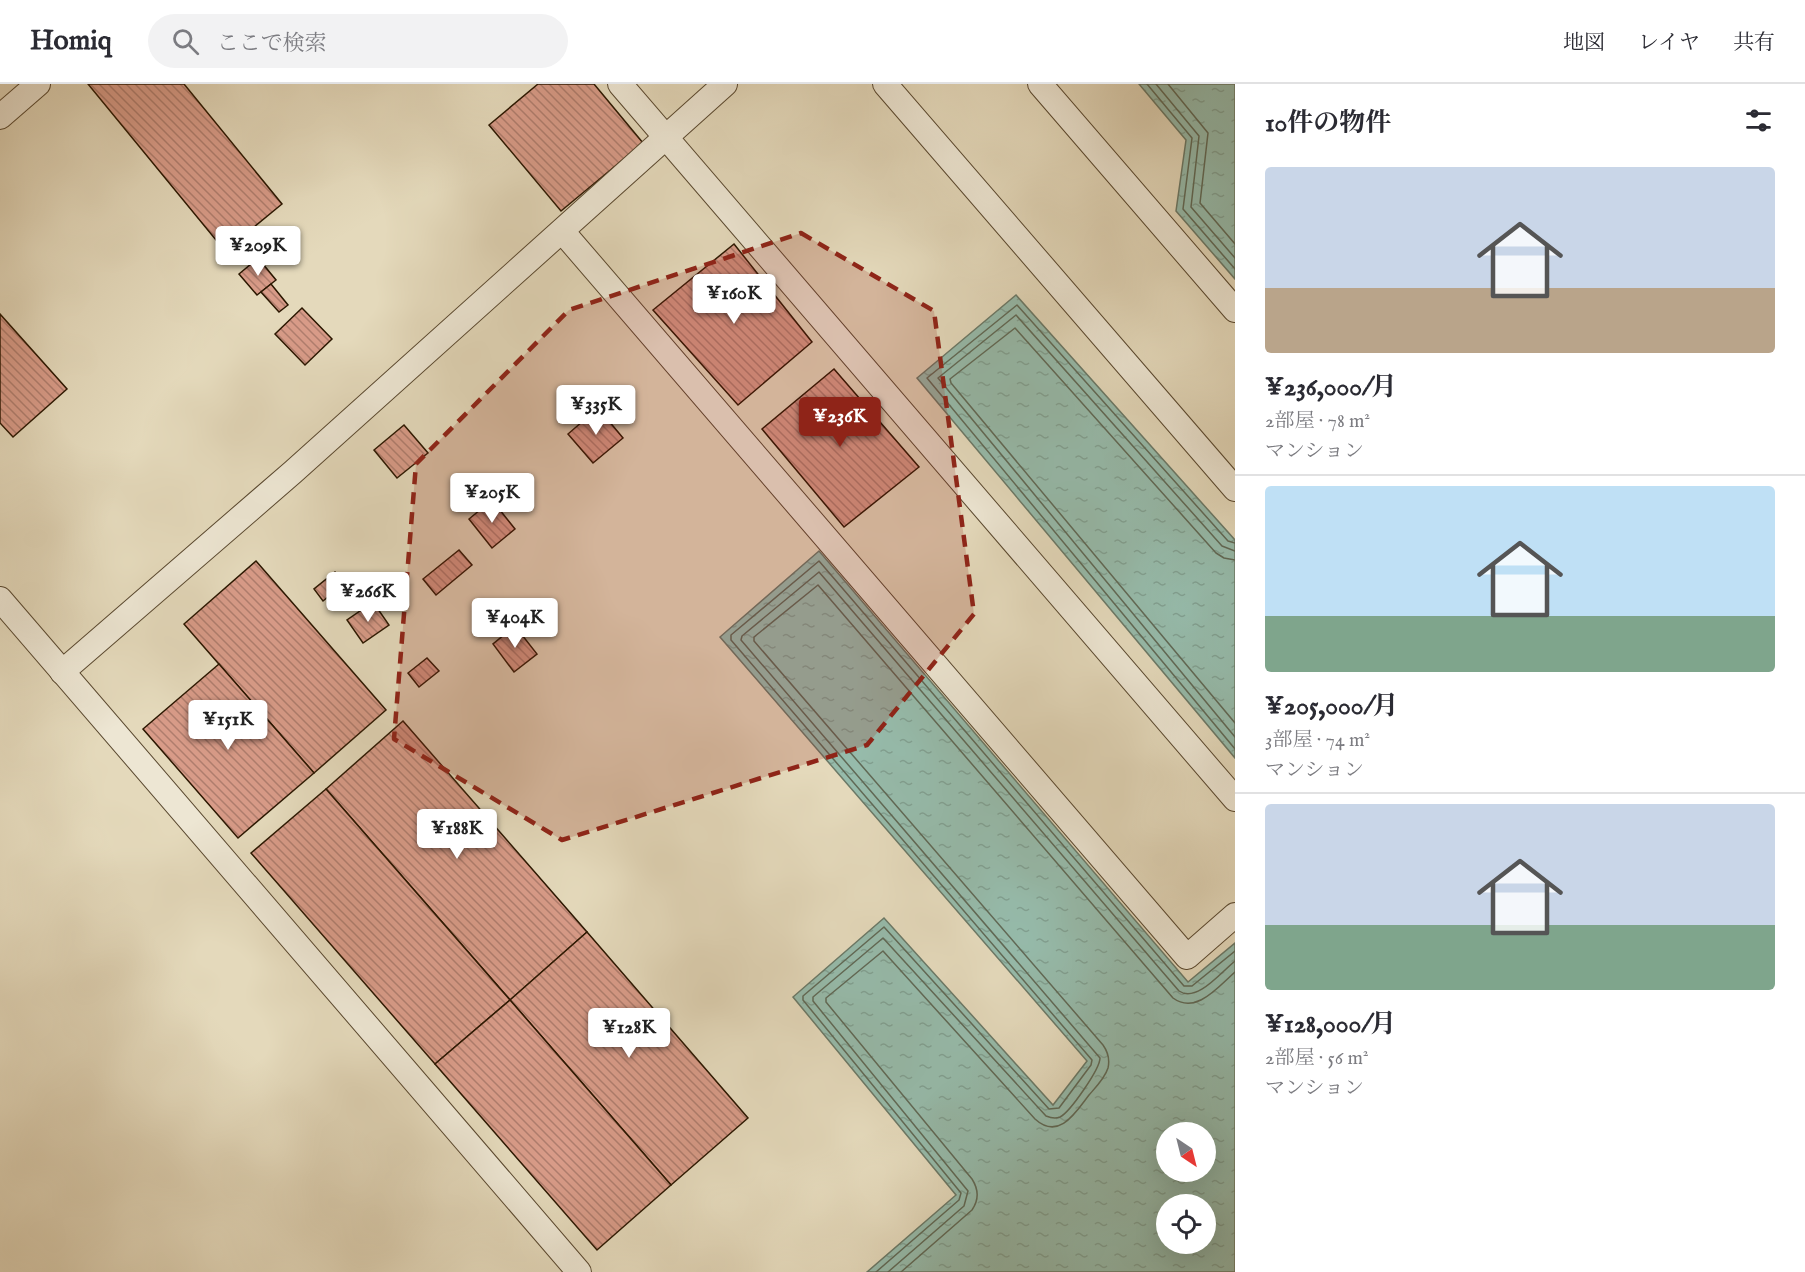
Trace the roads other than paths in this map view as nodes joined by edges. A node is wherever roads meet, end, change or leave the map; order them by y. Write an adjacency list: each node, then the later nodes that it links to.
1 (38, 84): 6 (street)
2 (620, 84): 7 (street)
3 (725, 84): 7 (street)
4 (885, 84): 10 (street)
5 (1040, 84): 9 (street)
6 (0, 117)
7 (666, 137): 8 (street); 13 (street)
8 (562, 231): 12 (street); 14 (street)
9 (1235, 310)
10 (1235, 489)
11 (0, 599): 12 (street)
12 (62, 672): 15 (street)
13 (1235, 799)
14 (1235, 915)
15 (579, 1272)

